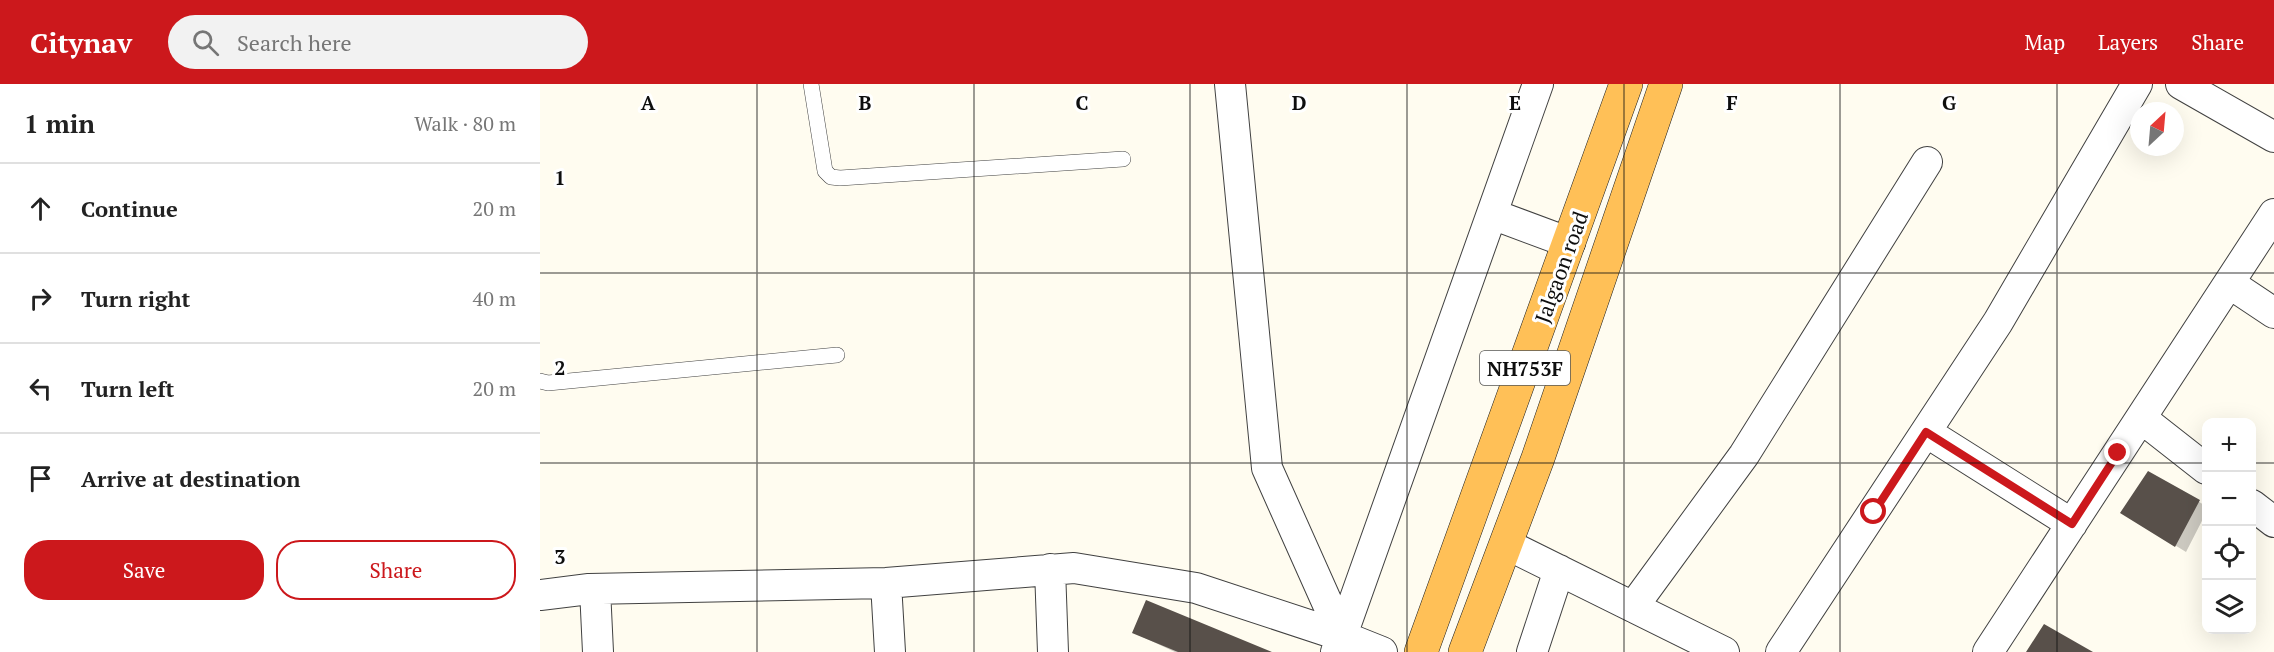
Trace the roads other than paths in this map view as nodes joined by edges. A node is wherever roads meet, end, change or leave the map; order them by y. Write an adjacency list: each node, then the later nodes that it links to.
1 (811, 84): 9 (lane)
2 (1230, 84): 31 (street)
3 (1538, 84): 11 (street)
4 (1626, 84): 13 (highway, Jalgaon road / NH753F)
5 (1666, 84): 24 (highway, Jalgaon road / NH753F)
6 (2138, 84): 19 (street)
7 (2181, 84): 8 (street)
8 (2274, 137)
9 (1123, 159)
10 (1927, 162): 30 (street)
11 (1492, 214): 13 (street); 31 (street)
12 (2274, 214): 14 (street)
13 (1570, 243): 36 (highway, Jalgaon road / NH753F)
14 (2229, 283): 15 (street); 18 (street)
15 (2274, 313)
16 (837, 356): 17 (lane)
17 (540, 381)
18 (2141, 418): 20 (street); 23 (street)
19 (1926, 432): 23 (street); 40 (street)
20 (2202, 467)
21 (2256, 508): 22 (street)
22 (2274, 522)
23 (2072, 524): 41 (street)
24 (1506, 544): 26 (street); 37 (highway, Jalgaon road / NH753F)
25 (1050, 569): 27 (street); 31 (street); 34 (street)
26 (1559, 570): 30 (street); 38 (street)
27 (886, 583): 28 (street); 33 (street)
28 (595, 589): 29 (street); 32 (street)
29 (540, 595)
30 (1633, 607): 39 (street)
31 (1339, 644): 35 (street)
32 (598, 652)
33 (890, 652)
34 (1053, 652)
35 (1382, 652)
36 (1421, 652)
37 (1465, 652)
38 (1532, 652)
39 (1724, 652)
40 (1781, 652)
41 (1988, 652)

